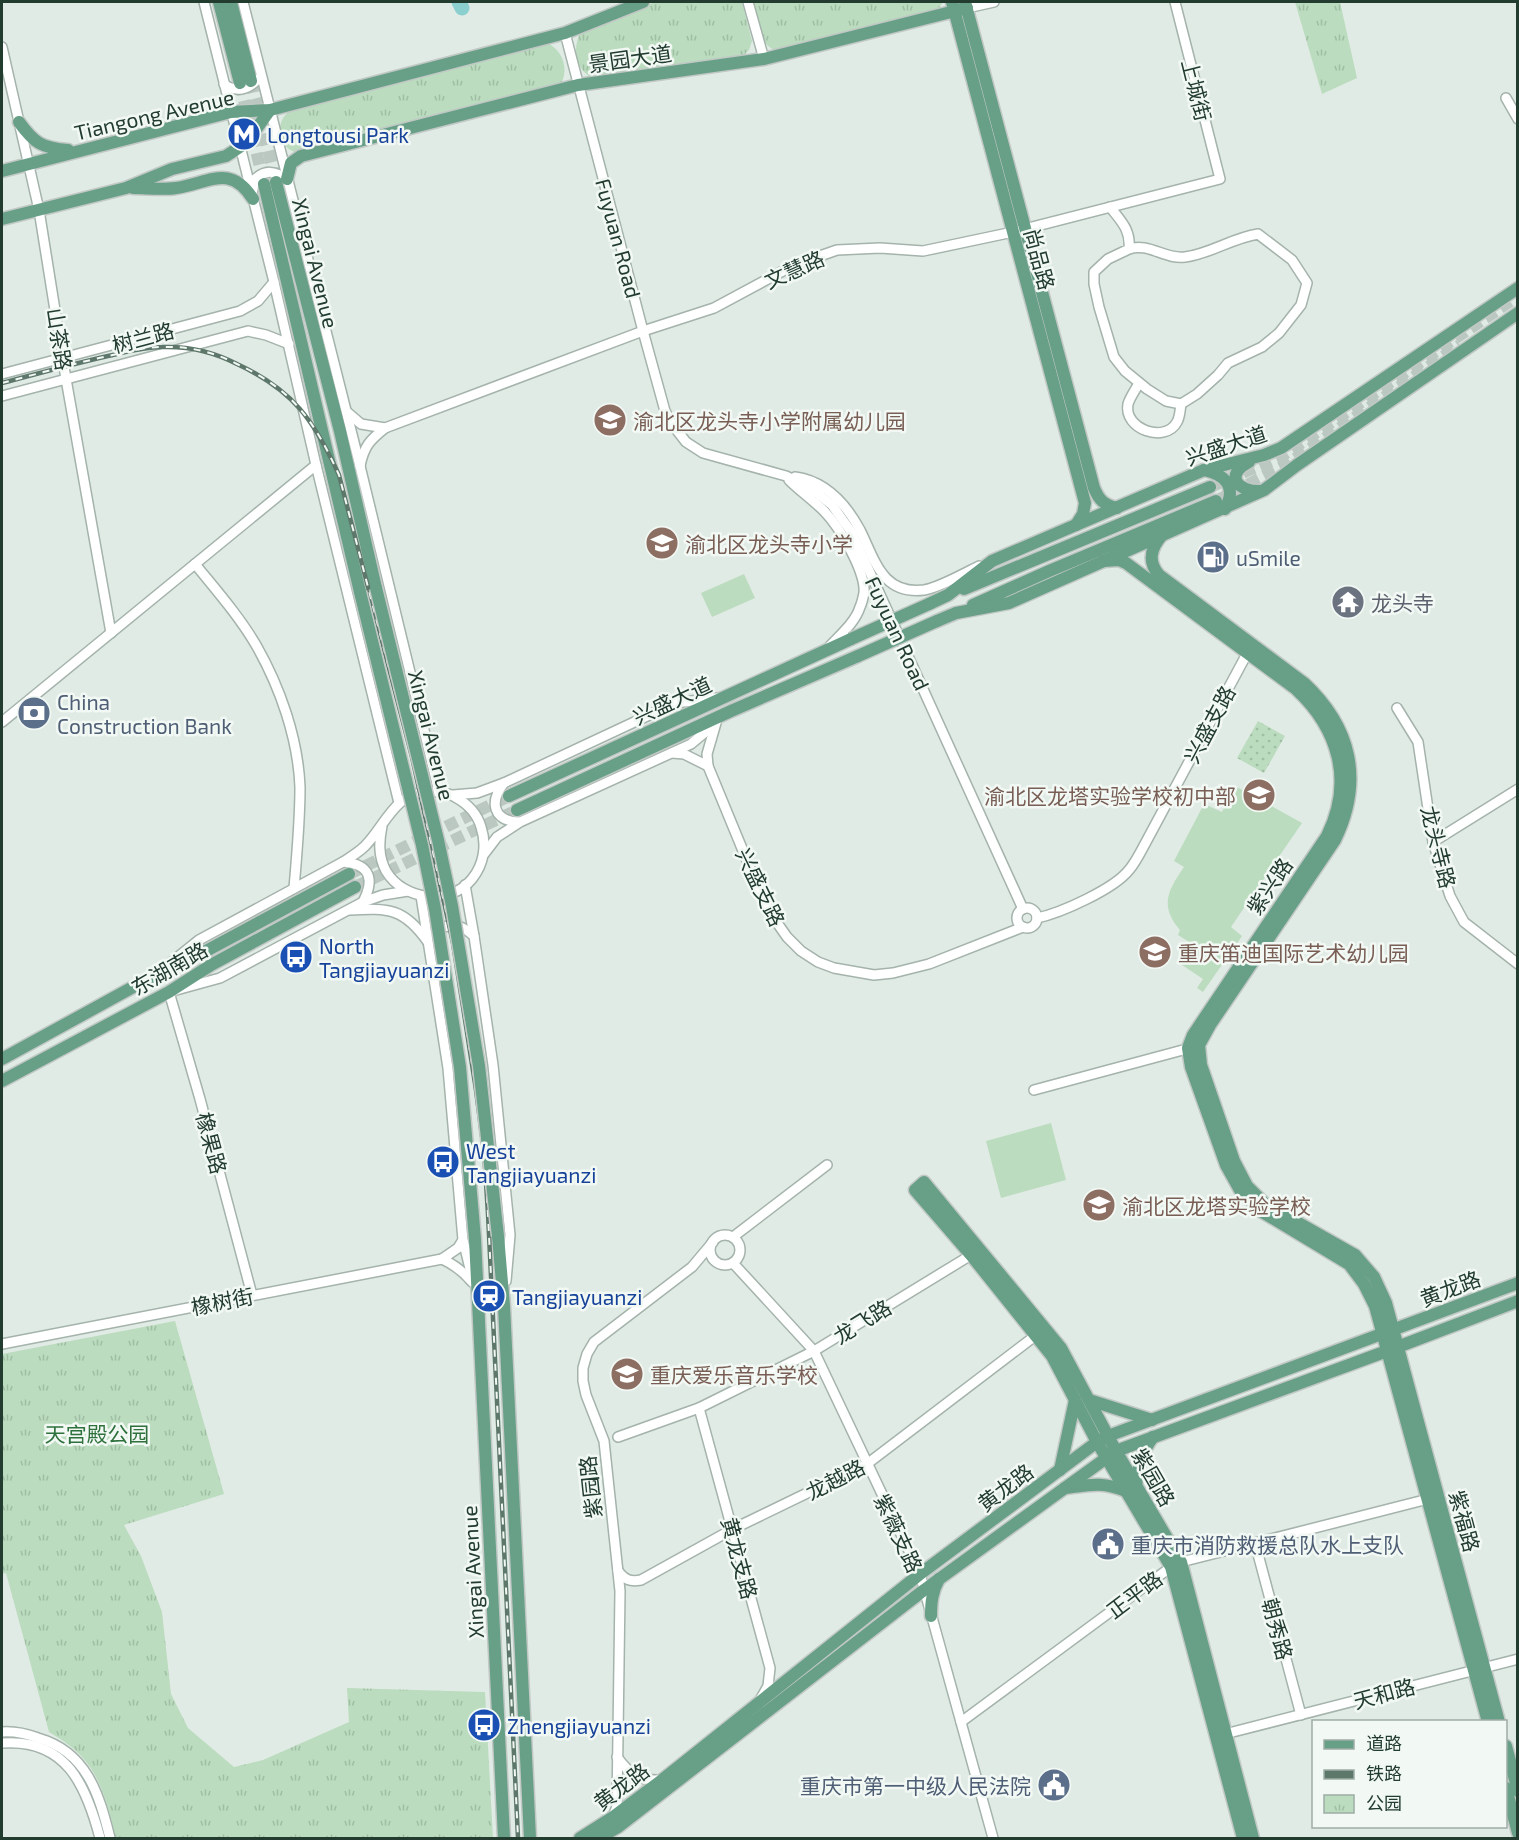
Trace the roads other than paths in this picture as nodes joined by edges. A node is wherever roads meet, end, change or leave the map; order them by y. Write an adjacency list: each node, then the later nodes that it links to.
1 (204, 2): 15 (street)
2 (219, 2): 14 (main road, Xingai Avenue)
3 (231, 2): 14 (main road, Xingai Avenue)
4 (243, 2): 14 (street, Xingai Avenue)
5 (643, 2): 11 (main road, 景园大道)
6 (748, 2): 13 (street)
7 (994, 2): 9 (street, 景园大道)
8 (1174, 2): 26 (street, 上城街)
9 (966, 5): 10 (main road, 景园大道); 33 (main road, 尚品路)
10 (953, 6): 13 (main road, 景园大道); 33 (main road, 尚品路)
11 (565, 33): 16 (street, Fuyuan Road); 18 (main road, 景园大道)
12 (2, 47): 21 (street, 山茶路)
13 (764, 59): 16 (main road, 景园大道)
14 (251, 79): 15 (street); 18 (street, Xingai Avenue)
15 (224, 84): 19 (street)
16 (578, 85): 27 (main road, 景园大道); 38 (street, Fuyuan Road)
17 (1506, 98): 20 (street)
18 (270, 110): 19 (main road, Tiangong Avenue); 22 (main road, Tiangong Avenue); 27 (street, Xingai Avenue)
19 (231, 112): 22 (street); 23 (main road, Tiangong Avenue)
20 (1518, 119)
21 (19, 122): 23 (main road); 24 (street, 山茶路)
22 (240, 148): 28 (main road, Tiangong Avenue); 29 (street)
23 (81, 151): 24 (main road, Tiangong Avenue)
24 (29, 164): 25 (main road, Tiangong Avenue); 31 (street, 山茶路)
25 (2, 171)
26 (1220, 179): 30 (street, 文慧路)
27 (276, 182): 29 (street); 46 (street, Xingai Avenue); 110 (main road, Xingai Avenue, bridge); 122 (main road, Xingai Avenue, bridge)
28 (126, 188): 29 (main road); 31 (main road, Tiangong Avenue)
29 (253, 199): 35 (street)
30 (1110, 207): 33 (street, 文慧路); 34 (street)
31 (39, 210): 32 (main road, Tiangong Avenue); 40 (street, 山茶路)
32 (2, 219)
33 (1019, 230): 38 (street, 文慧路); 56 (main road, 尚品路); 57 (main road, 尚品路)
34 (1129, 249): 43 (street); 45 (street)
35 (274, 282): 39 (street); 40 (street, 树兰路)
36 (1518, 288): 48 (main road, 兴盛大道)
37 (1518, 313): 54 (main road)
38 (643, 331): 47 (street, 文慧路); 52 (street, Fuyuan Road)
39 (289, 344): 42 (street); 49 (street)
40 (63, 358): 41 (street, 树兰路); 42 (street, 山茶路)
41 (2, 374)
42 (66, 379): 44 (street); 64 (street, 山茶路)
43 (1139, 383): 45 (street); 45 (street)
44 (2, 396)
45 (1181, 404)
46 (346, 411): 47 (street); 50 (street, Xingai Avenue)
47 (385, 428): 50 (street)
48 (1264, 454): 51 (main road, 兴盛大道); 54 (main road)
49 (316, 465): 61 (street); 73 (street)
50 (360, 466): 72 (street, Xingai Avenue)
51 (1204, 470): 55 (main road); 56 (main road, 兴盛大道)
52 (786, 476): 59 (street); 66 (street); 93 (street, Fuyuan Road)
53 (1210, 487): 62 (main road)
54 (1264, 490): 55 (main road)
55 (1221, 505): 58 (main road); 63 (main road)
56 (1117, 508): 57 (main road, 兴盛大道)
57 (1076, 525): 59 (main road, 兴盛大道)
58 (1162, 535): 60 (main road); 65 (main road, 紫兴路)
59 (992, 561): 62 (main road, 兴盛大道)
60 (1103, 561): 63 (main road); 65 (main road, 紫兴路)
61 (195, 564): 64 (street); 89 (street)
62 (948, 596): 66 (main road, 兴盛大道, bridge)
63 (956, 613): 69 (main road, 兴盛大道, bridge)
64 (111, 633): 70 (street)
65 (1250, 648): 95 (street, 兴盛支路); 103 (main road, 紫兴路)
66 (824, 652): 67 (main road, 兴盛大道)
67 (726, 697): 76 (street); 80 (main road, 兴盛大道)
68 (1397, 708): 84 (street, 龙头寺路)
69 (730, 711): 71 (street); 82 (main road, 兴盛大道)
70 (2, 722)
71 (716, 723): 74 (street); 75 (street)
72 (426, 738): 73 (street); 78 (street, Xingai Avenue)
73 (385, 749): 81 (street)
74 (672, 753): 75 (street); 82 (street)
75 (708, 766): 96 (street, 兴盛支路)
76 (504, 783): 79 (street); 82 (street)
77 (1518, 789): 84 (street)
78 (439, 792): 79 (street); 81 (street)
79 (453, 795): 85 (street)
80 (510, 796)
81 (399, 803): 83 (street)
82 (518, 816): 85 (street)
83 (382, 826): 86 (street); 90 (street)
84 (1433, 842): 99 (street, 龙头寺路)
85 (484, 854): 87 (street)
86 (346, 868): 89 (street); 92 (street); 100 (main road, 东湖南路)
87 (465, 885): 91 (street); 97 (street, Xingai Avenue)
88 (355, 887): 101 (main road, 东湖南路)
89 (294, 888): 100 (street)
90 (408, 891): 91 (street); 92 (street)
91 (421, 896): 98 (street, Xingai Avenue)
92 (363, 902): 94 (street)
93 (1023, 909): 95 (street); 96 (street, Fuyuan Road)
94 (347, 910): 98 (street); 101 (street)
95 (1038, 918): 96 (street)
96 (1023, 927)
97 (474, 936): 98 (street); 122 (street, Xingai Avenue)
98 (430, 944): 110 (street, Xingai Avenue)
99 (1518, 964)
100 (155, 975): 102 (main road, 东湖南路)
101 (169, 992): 106 (main road, 东湖南路); 119 (street, 橡果路)
102 (47, 1035): 104 (street); 105 (main road, 东湖南路)
103 (1194, 1047): 107 (street); 123 (main road)
104 (2, 1053)
105 (2, 1059)
106 (2, 1082)
107 (1034, 1090)
108 (827, 1165): 109 (street)
109 (733, 1237): 111 (street); 115 (street)
110 (469, 1239): 113 (street); 117 (street, Xingai Avenue); 121 (main road, Xingai Avenue)
111 (713, 1242): 114 (street); 116 (street, 紫园路)
112 (971, 1255): 124 (main road, 紫园路); 127 (street, 龙飞路); 131 (main road, 紫园路)
113 (442, 1259): 117 (street); 119 (street, 橡树街)
114 (718, 1263): 115 (street); 116 (street)
115 (732, 1263): 127 (street, 紫薇支路)
116 (692, 1267): 134 (street, 紫园路)
117 (474, 1283): 121 (street, Xingai Avenue)
118 (1518, 1283): 123 (main road, 黄龙路)
119 (252, 1295): 125 (street, 橡树街)
120 (1518, 1301): 126 (main road, 黄龙路)
121 (479, 1303): 172 (main road, Xingai Avenue)
122 (504, 1306): 173 (main road, Xingai Avenue)
123 (1388, 1332): 126 (main road, 紫福路); 133 (main road, 黄龙路)
124 (1035, 1336): 130 (main road, 紫园路); 140 (street, 龙越路)
125 (2, 1344)
126 (1392, 1349): 128 (main road, 黄龙路); 129 (main road, 紫福路); 144 (main road, 紫福路)
127 (813, 1352): 132 (street, 龙飞路); 140 (street, 紫薇支路)
128 (1369, 1358): 129 (main road); 135 (main road, 黄龙路)
129 (1392, 1370): 144 (main road, 紫福路)
130 (1075, 1400): 137 (main road, 紫园路); 141 (main road)
131 (1089, 1400): 133 (main road); 137 (main road, 紫园路)
132 (699, 1408): 136 (street, 龙飞路); 145 (street, 黄龙支路)
133 (1152, 1420): 137 (main road, 黄龙路)
134 (599, 1427): 136 (street); 139 (street, 紫园路)
135 (1154, 1436): 138 (main road, 黄龙路); 143 (main road)
136 (618, 1437): 139 (street)
137 (1103, 1439): 138 (main road, 紫园路); 141 (main road, 黄龙路)
138 (1111, 1454): 142 (main road, 黄龙路); 143 (main road, 紫园路)
139 (606, 1458): 148 (street, 紫园路)
140 (867, 1464): 145 (street, 龙越路); 149 (street, 紫薇支路)
141 (1060, 1470): 149 (main road, 黄龙路)
142 (1063, 1488): 143 (main road); 150 (main road, 黄龙路)
143 (1131, 1488): 147 (main road, 紫园路)
144 (1433, 1497): 146 (street, 正平路); 154 (main road, 紫福路)
145 (733, 1529): 148 (street, 龙越路); 155 (street, 黄龙支路)
146 (1255, 1543): 147 (street, 正平路); 156 (street, 朝秀路)
147 (1176, 1564): 159 (street, 正平路); 161 (main road, 紫园路)
148 (618, 1571): 164 (street, 紫园路)
149 (920, 1574): 151 (street, 紫薇支路); 155 (main road, 黄龙路)
150 (939, 1579): 151 (main road, 黄龙路); 152 (main road)
151 (924, 1590): 152 (street, 紫薇支路); 175 (main road, 黄龙路)
152 (932, 1616): 159 (street, 紫薇支路)
153 (1518, 1659): 154 (street, 天和路)
154 (1479, 1669): 156 (street, 天和路); 157 (main road, 紫福路); 158 (main road, 紫福路)
155 (756, 1706): 165 (main road, 黄龙路)
156 (1301, 1715): 161 (street, 天和路)
157 (1488, 1720)
158 (1498, 1720)
159 (961, 1722): 176 (street, 紫薇支路)
160 (2, 1732): 171 (street)
161 (1221, 1736): 177 (main road, 紫园路); 178 (main road, 紫园路)
162 (2, 1743): 170 (street)
163 (1507, 1750): 166 (main road)
164 (617, 1757): 165 (street); 168 (street, 紫园路)
165 (662, 1780): 168 (main road, 黄龙路)
166 (1518, 1791)
167 (1507, 1792): 169 (main road)
168 (613, 1817): 174 (main road, 黄龙路)
169 (1518, 1833)
170 (100, 1839)
171 (110, 1839)
172 (504, 1839)
173 (530, 1839)
174 (580, 1839)
175 (599, 1839)
176 (993, 1839)
177 (1243, 1839)
178 (1253, 1839)

